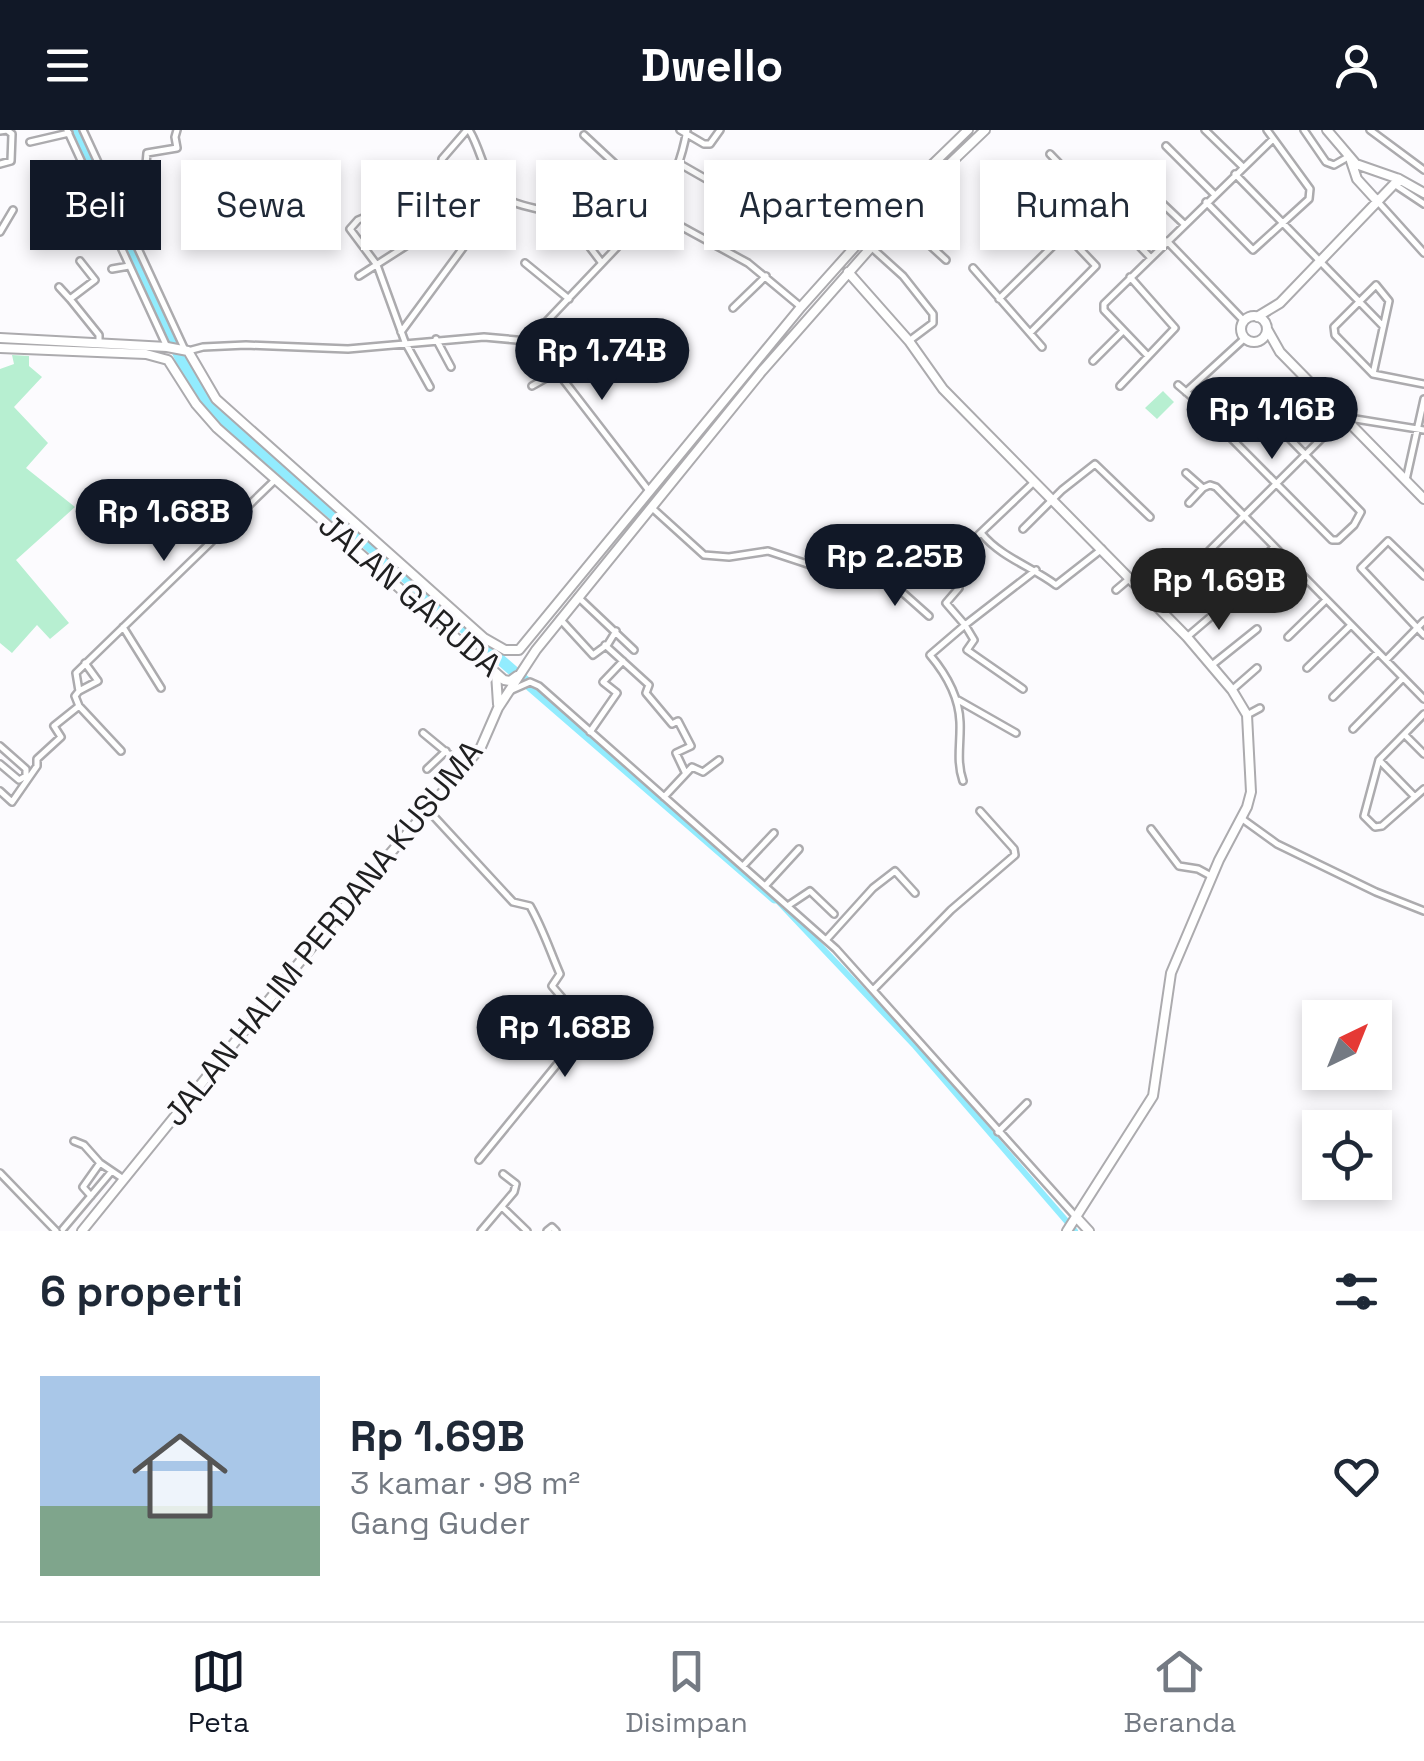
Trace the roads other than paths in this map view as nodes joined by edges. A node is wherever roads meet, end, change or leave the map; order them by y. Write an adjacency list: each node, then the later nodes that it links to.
1 (84, 130): 22 (street)
2 (178, 130): 23 (street)
3 (720, 130): 14 (street)
4 (968, 130): 83 (main road)
5 (985, 130): 28 (main road, JALAN HALIM PERDANA KUSUMA)
6 (1205, 130): 31 (street)
7 (1267, 130): 16 (street)
8 (1304, 130): 20 (street)
9 (1327, 130): 20 (main road)
10 (1370, 130): 32 (street)
11 (0, 131): 30 (street)
12 (68, 131): 17 (street); 21 (street)
13 (470, 131): 24 (street); 25 (street)
14 (684, 131): 27 (street)
15 (584, 135): 26 (street)
16 (1273, 139): 31 (street); 44 (street)
17 (30, 142)
18 (1166, 146): 35 (street)
19 (1050, 154): 29 (street)
20 (1350, 159): 34 (main road); 38 (main road)
21 (85, 160)
22 (94, 160)
23 (146, 160)
24 (442, 160)
25 (483, 160)
26 (611, 160)
27 (681, 160)
28 (951, 160)
29 (1056, 160)
30 (0, 164)
31 (1242, 166): 33 (street)
32 (1424, 170)
33 (1235, 174): 35 (street); 44 (street)
34 (1396, 182): 36 (main road); 38 (main road); 39 (street)
35 (1214, 194): 37 (street)
36 (1424, 194)
37 (1206, 202): 43 (street); 44 (street)
38 (1378, 202): 62 (street); 66 (main road)
39 (1424, 204)
40 (1166, 207): 43 (street)
41 (13, 210): 46 (street)
42 (361, 219): 48 (street)
43 (1183, 223): 47 (street)
44 (1283, 224): 66 (street)
45 (684, 228): 75 (street)
46 (0, 232)
47 (1167, 241): 63 (street); 86 (street)
48 (361, 244)
49 (124, 250): 70 (street)
50 (139, 250): 102 (street)
51 (366, 250): 69 (street)
52 (400, 250): 69 (street)
53 (463, 250): 90 (street)
54 (590, 250): 68 (street)
55 (613, 250): 68 (street)
56 (867, 250): 73 (main road, JALAN HALIM PERDANA KUSUMA)
57 (874, 250): 96 (street)
58 (935, 250): 65 (street)
59 (1046, 250): 80 (street)
60 (1080, 250): 91 (street)
61 (1143, 250): 63 (street)
62 (1424, 253)
63 (1150, 257): 76 (street)
64 (80, 260): 78 (street)
65 (946, 260)
66 (1322, 261): 81 (street); 82 (main road)
67 (525, 262): 79 (street)
68 (601, 262): 79 (street)
69 (378, 265): 74 (street); 90 (street)
70 (130, 266): 72 (street); 100 (street)
71 (973, 268): 80 (street)
72 (112, 269)
73 (848, 272): 96 (main road); 116 (main road, JALAN HALIM PERDANA KUSUMA)
74 (360, 276)
75 (766, 276): 83 (street); 84 (street)
76 (1130, 277): 89 (street); 104 (street)
77 (59, 287): 78 (street)
78 (70, 299): 99 (street)
79 (569, 299): 95 (street)
80 (1000, 299): 91 (street)
81 (1358, 300): 87 (street); 87 (street); 108 (street)
82 (1280, 302): 85 (main road); 88 (main road)
83 (801, 307): 114 (main road)
84 (733, 308)
85 (1257, 317): 86 (main road); 88 (main road)
86 (1244, 322): 92 (main road)
87 (1384, 327): 108 (street)
88 (1267, 328): 98 (main road); 103 (main road)
89 (1124, 331): 104 (street); 105 (street)
90 (401, 332): 97 (street)
91 (1030, 332): 101 (street)
92 (1245, 338): 98 (main road); 115 (street)
93 (436, 339): 95 (street); 97 (street); 106 (street)
94 (0, 340): 99 (main road, JALAN GARUDA); 127 (main road, JALAN GARUDA)
95 (528, 341): 107 (street)
96 (908, 341): 128 (main road)
97 (404, 342): 102 (street); 113 (street)
98 (1258, 342): 103 (main road)
99 (99, 344): 100 (main road, JALAN GARUDA)
100 (169, 347): 102 (main road, JALAN GARUDA)
101 (1042, 347)
102 (186, 350): 124 (main road, JALAN GARUDA)
103 (1280, 352): 119 (main road)
104 (1148, 356): 112 (street)
105 (1093, 361)
106 (451, 367)
107 (557, 372): 111 (street); 131 (street)
108 (1374, 374): 109 (street)
109 (1424, 384)
110 (1178, 385): 115 (street)
111 (532, 386)
112 (1120, 386)
113 (430, 387)
114 (732, 391): 116 (main road); 121 (main road)
115 (1186, 392): 118 (street)
116 (741, 399): 122 (main road, JALAN HALIM PERDANA KUSUMA)
117 (1424, 400): 120 (street)
118 (1198, 402)
119 (1343, 416): 120 (street); 123 (street); 126 (main road)
120 (1421, 429): 126 (street)
121 (698, 432): 122 (main road); 131 (main road)
122 (708, 439): 135 (main road, JALAN HALIM PERDANA KUSUMA)
123 (1305, 454): 129 (street); 129 (street); 129 (street)
124 (296, 471): 127 (main road); 131 (main road, JALAN GARUDA)
125 (1186, 473): 130 (street)
126 (1406, 481): 132 (main road)
127 (282, 482): 160 (street); 176 (main road, JALAN GARUDA)
128 (1034, 482): 133 (main road); 139 (street)
129 (1276, 483): 137 (street)
130 (1202, 488): 134 (street); 137 (street)
131 (650, 492)
132 (1424, 499)
133 (1052, 500): 136 (street); 138 (street); 141 (main road)
134 (1189, 503)
135 (651, 507): 149 (street); 151 (main road, JALAN HALIM PERDANA KUSUMA)
136 (1150, 516)
137 (1244, 516): 140 (street); 142 (street)
138 (1024, 529)
139 (982, 534): 143 (street); 144 (street)
140 (1274, 547): 145 (street); 146 (street)
141 (1102, 549): 144 (street); 148 (main road)
142 (1209, 552)
143 (938, 563): 149 (street); 158 (street)
144 (1036, 570): 158 (street)
145 (1299, 572): 152 (street); 154 (street)
146 (1247, 574)
147 (1424, 576): 161 (street)
148 (1131, 577): 150 (street); 165 (main road)
149 (900, 580): 155 (street)
150 (1116, 590)
151 (578, 597): 156 (main road, JALAN HALIM PERDANA KUSUMA); 163 (street)
152 (1326, 600): 159 (street); 166 (street)
153 (1228, 602): 165 (street)
154 (1263, 608)
155 (929, 616)
156 (560, 619): 167 (street); 177 (main road, JALAN HALIM PERDANA KUSUMA)
157 (1424, 621): 161 (street)
158 (965, 625): 180 (street); 184 (street)
159 (1351, 625): 169 (street); 175 (street)
160 (123, 627): 173 (street); 179 (street)
161 (1417, 628): 164 (street); 170 (street)
162 (1257, 629): 172 (street)
163 (616, 631): 167 (street); 168 (street)
164 (1424, 635)
165 (1187, 637): 172 (main road)
166 (1288, 637)
167 (606, 646): 171 (street)
168 (634, 650)
169 (1378, 652): 170 (street); 183 (street)
170 (1386, 660): 178 (street)
171 (623, 661): 192 (street); 205 (street)
172 (1212, 664): 181 (main road)
173 (82, 665): 182 (street); 182 (street)
174 (1257, 668): 181 (street)
175 (1308, 668)
176 (496, 673): 177 (main road, JALAN GARUDA); 187 (main road)
177 (519, 676): 187 (main road, JALAN HALIM PERDANA KUSUMA); 192 (street)
178 (1403, 678): 185 (street); 191 (street)
179 (161, 688)
180 (1023, 690)
181 (1232, 690): 190 (main road)
182 (79, 691): 186 (street)
183 (1333, 697)
184 (956, 698): 194 (street); 206 (street)
185 (1424, 699)
186 (79, 706): 197 (street); 208 (street)
187 (498, 708): 203 (main road, JALAN HALIM PERDANA KUSUMA)
188 (1260, 708): 190 (street)
189 (1424, 714): 195 (street)
190 (1247, 716): 213 (main road)
191 (1354, 728)
192 (590, 732): 209 (street)
193 (423, 733): 198 (street)
194 (1016, 733)
195 (1404, 735): 199 (street); 201 (street)
196 (0, 746): 202 (street)
197 (121, 751)
198 (446, 752): 203 (street); 204 (street)
199 (1424, 754)
200 (719, 760): 205 (street)
201 (1379, 760): 210 (street); 210 (street)
202 (0, 764)
203 (464, 766): 211 (main road, JALAN HALIM PERDANA KUSUMA)
204 (427, 769)
205 (685, 772): 209 (street)
206 (962, 781)
207 (1424, 789): 210 (street)
208 (0, 791)
209 (664, 797): 217 (street)
210 (1415, 797)
211 (426, 808): 229 (street); 235 (main road, JALAN HALIM PERDANA KUSUMA)
212 (980, 811): 225 (street)
213 (1241, 818): 218 (main road); 222 (street)
214 (1151, 829): 218 (street)
215 (774, 833): 217 (street)
216 (799, 849): 219 (street)
217 (742, 866): 219 (street)
218 (1212, 876): 240 (main road)
219 (766, 885): 221 (street)
220 (915, 893): 224 (street)
221 (789, 906): 223 (street); 224 (street)
222 (1424, 912)
223 (834, 914)
224 (826, 940): 225 (street)
225 (874, 989): 227 (street)
226 (1027, 1103): 227 (street)
227 (998, 1132): 240 (street)
228 (74, 1142): 230 (street)
229 (479, 1160)
230 (100, 1163): 231 (street); 233 (street)
231 (111, 1172): 235 (street); 236 (street)
232 (0, 1173): 241 (street)
233 (94, 1173): 236 (street); 237 (street)
234 (502, 1174): 238 (street)
235 (122, 1178): 242 (main road, JALAN HALIM PERDANA KUSUMA)
236 (104, 1180): 237 (street)
237 (91, 1196): 241 (street)
238 (502, 1207): 239 (street); 245 (street)
239 (488, 1224): 243 (street); 244 (street)
240 (1072, 1225): 248 (main road)
241 (62, 1231)
242 (82, 1231)
243 (481, 1231)
244 (494, 1231)
245 (527, 1231)
246 (547, 1231): 247 (street)
247 (556, 1231)
248 (1089, 1231)

